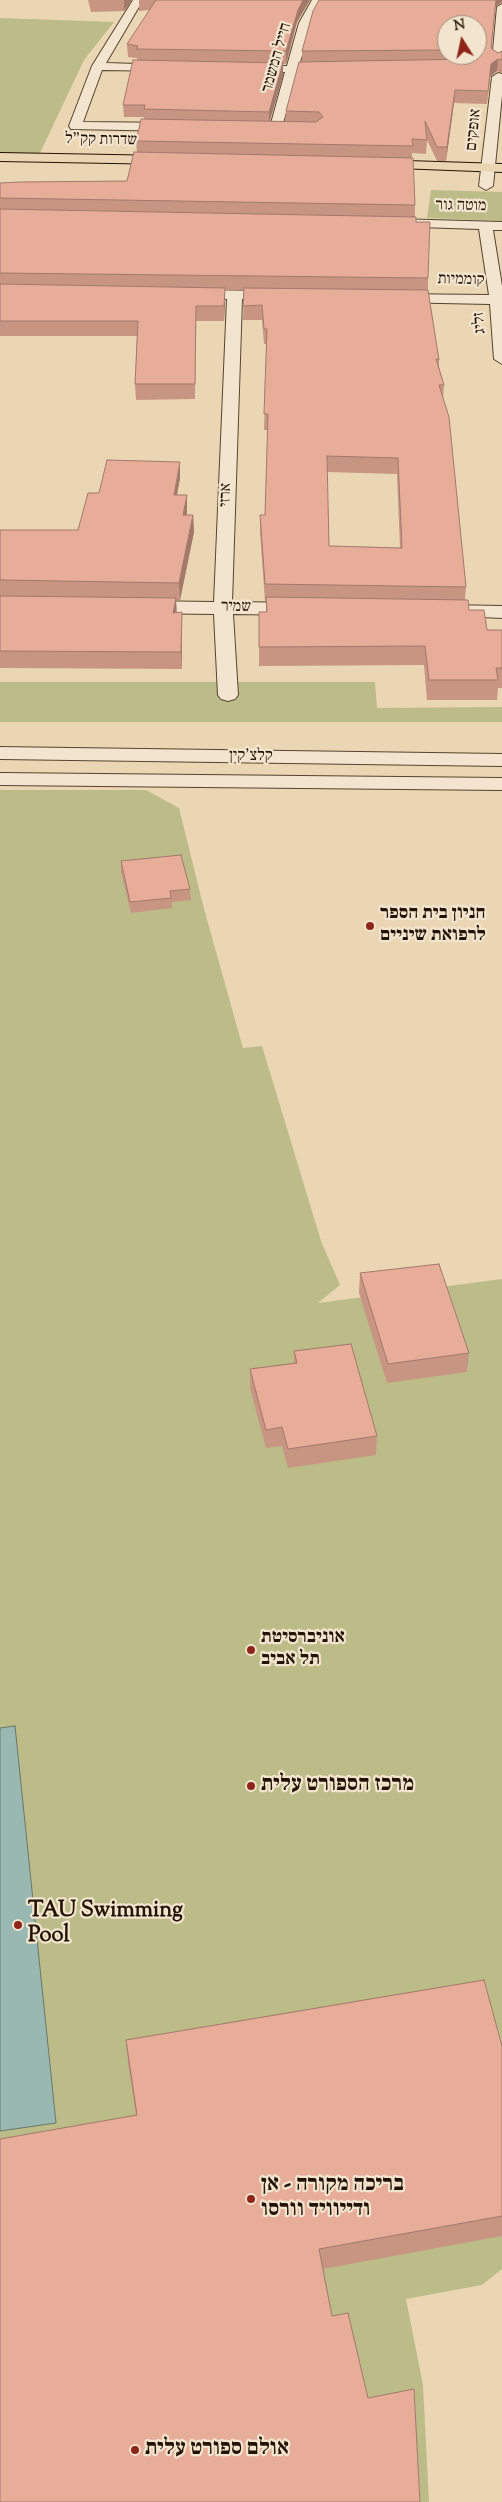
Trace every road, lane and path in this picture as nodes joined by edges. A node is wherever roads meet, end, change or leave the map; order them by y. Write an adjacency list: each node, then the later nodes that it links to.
1 (138, 0): 6 (street)
2 (317, 0): 10 (street, חייל המשמר)
3 (502, 7): 4 (street)
4 (500, 61): 5 (street)
5 (487, 62)
6 (98, 66): 7 (street); 13 (street)
7 (185, 68)
8 (233, 69): 10 (street)
9 (351, 69): 10 (street)
10 (291, 70): 14 (street, חייל המשמר)
11 (482, 76): 12 (street)
12 (500, 77): 18 (street, אופקים)
13 (190, 127)
14 (276, 128)
15 (0, 157): 16 (main road, שדרות קק"ל)
16 (179, 160)
17 (363, 164): 18 (main road)
18 (496, 168): 19 (street, אופקים)
19 (481, 186): 20 (main road)
20 (502, 186)
21 (376, 223): 22 (street, מוטה גור)
22 (485, 225): 23 (street, מוטה גור); 28 (street, זליג)
23 (502, 226)
24 (176, 294): 25 (street)
25 (235, 294): 26 (street); 31 (street, ארזי)
26 (293, 296)
27 (380, 297): 28 (street, קוממיות)
28 (500, 300): 29 (street, זליג)
29 (502, 359)
30 (116, 607): 31 (street, שמיר)
31 (223, 608): 32 (street, שמיר); 35 (street, ארזי)
32 (318, 609)
33 (424, 611): 34 (street)
34 (502, 612)
35 (228, 695)
36 (0, 753): 37 (street, קלצ'קין)
37 (502, 760)
38 (0, 779): 39 (street, קלצ'קין)
39 (502, 784)

